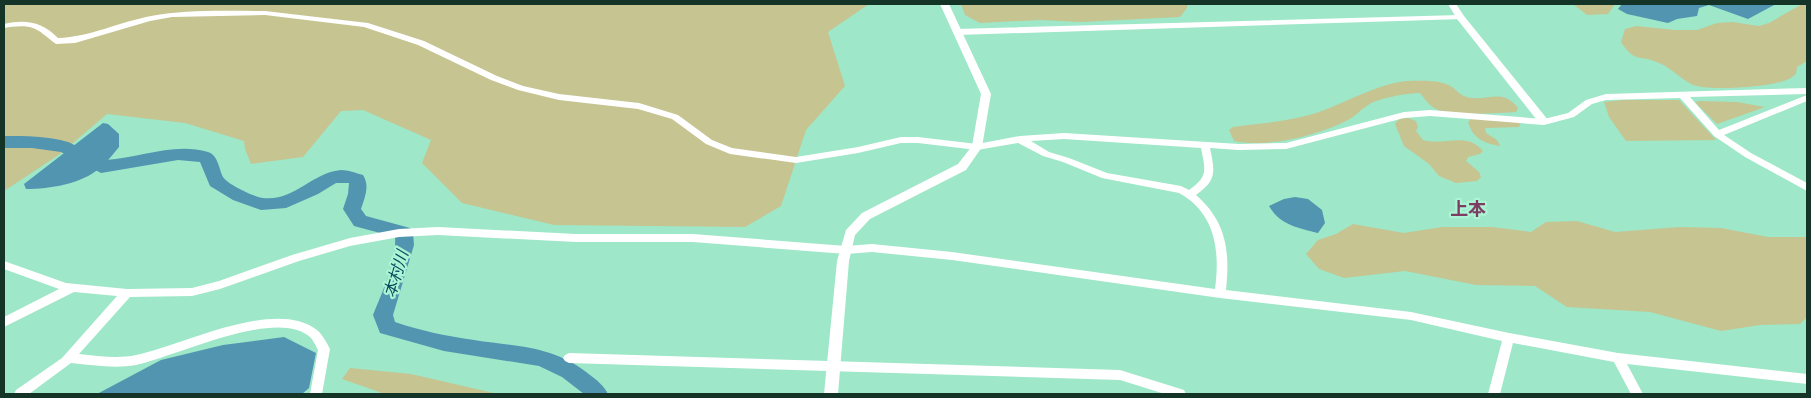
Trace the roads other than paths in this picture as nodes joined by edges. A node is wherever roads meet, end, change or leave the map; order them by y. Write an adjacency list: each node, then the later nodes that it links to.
1 (944, 4): 5 (street)
2 (1452, 4): 3 (street)
3 (1460, 17): 5 (street); 9 (street)
4 (4, 26): 13 (street)
5 (957, 32): 13 (street)
6 (1807, 91): 7 (street)
7 (1683, 95): 9 (street); 10 (street)
8 (1807, 98): 10 (street)
9 (1544, 122): 12 (street)
10 (1717, 134): 15 (street)
11 (1020, 139): 12 (street); 13 (street); 17 (street)
12 (1205, 146): 17 (street)
13 (977, 147): 18 (street)
14 (1807, 180): 15 (street)
15 (1796, 182): 16 (street)
16 (1807, 187)
17 (1190, 194): 22 (street)
18 (846, 250): 21 (street); 22 (street); 28 (street)
19 (4, 265): 20 (street)
20 (73, 287): 21 (street); 23 (street)
21 (127, 293): 25 (street)
22 (1220, 294): 24 (street)
23 (4, 322)
24 (1509, 338): 27 (street); 34 (street)
25 (68, 358): 30 (street); 31 (street)
26 (569, 358): 28 (street)
27 (1618, 358): 29 (street); 35 (street)
28 (834, 368): 32 (street); 33 (street)
29 (1807, 379)
30 (20, 394)
31 (316, 394)
32 (831, 394)
33 (1180, 394)
34 (1494, 394)
35 (1637, 394)

